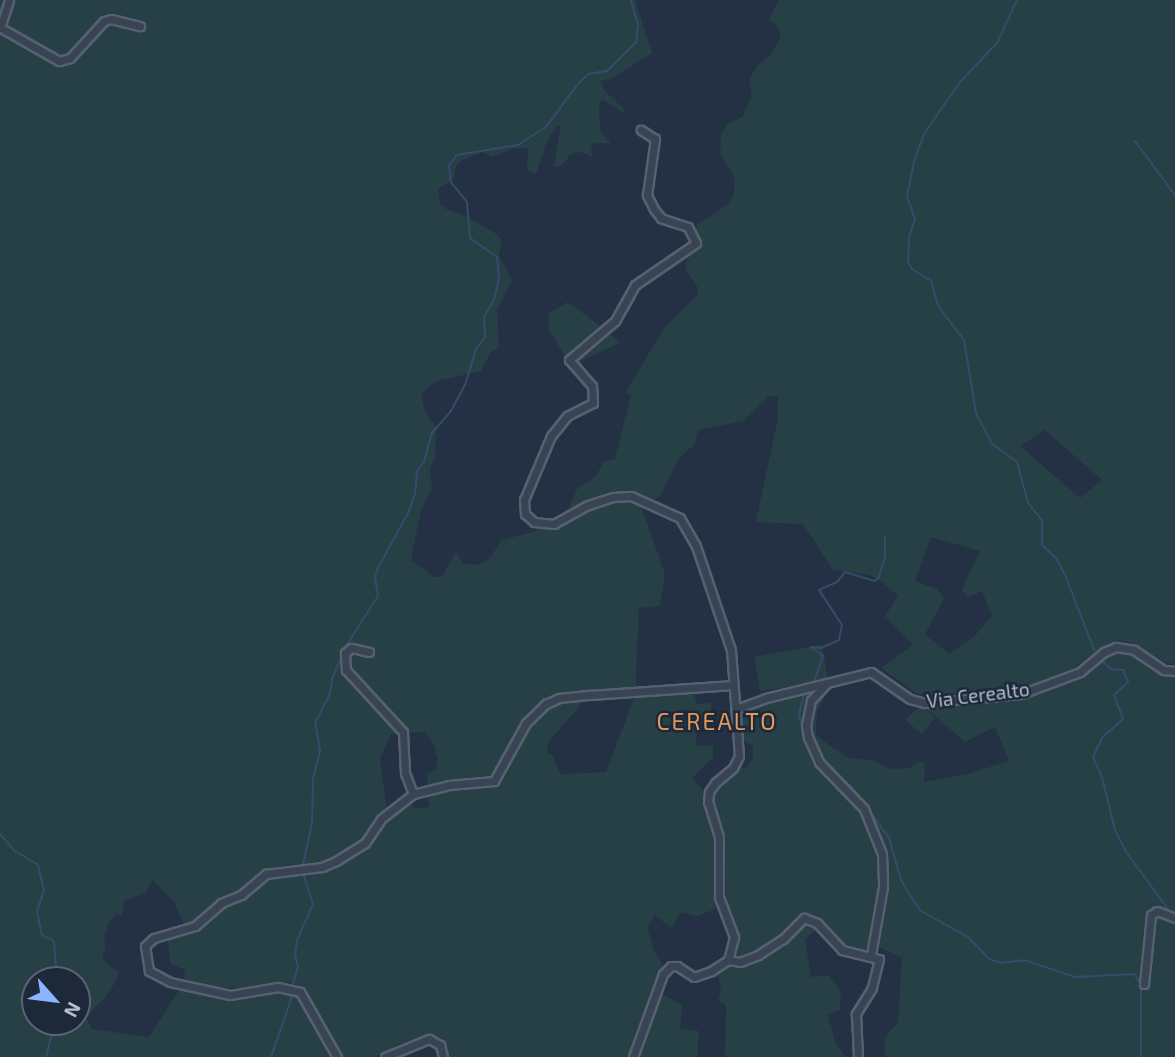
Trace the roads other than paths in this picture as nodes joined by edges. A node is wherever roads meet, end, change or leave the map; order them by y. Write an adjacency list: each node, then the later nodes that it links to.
1 (8, 4): 3 (street)
2 (140, 26): 3 (street)
3 (1, 28)
4 (641, 130): 8 (street)
5 (369, 652): 10 (street)
6 (1175, 671): 7 (street, Via Cerealto)
7 (828, 682): 9 (street, Via Cerealto); 12 (street)
8 (733, 685): 9 (street); 10 (street)
9 (736, 709): 13 (street)
10 (413, 794): 15 (street)
11 (1175, 918): 14 (street)
12 (871, 955): 13 (street); 19 (street)
13 (728, 960): 18 (street)
14 (1144, 984)
15 (337, 1057)
16 (385, 1057): 17 (street)
17 (443, 1057)
18 (634, 1057)
19 (858, 1057)

